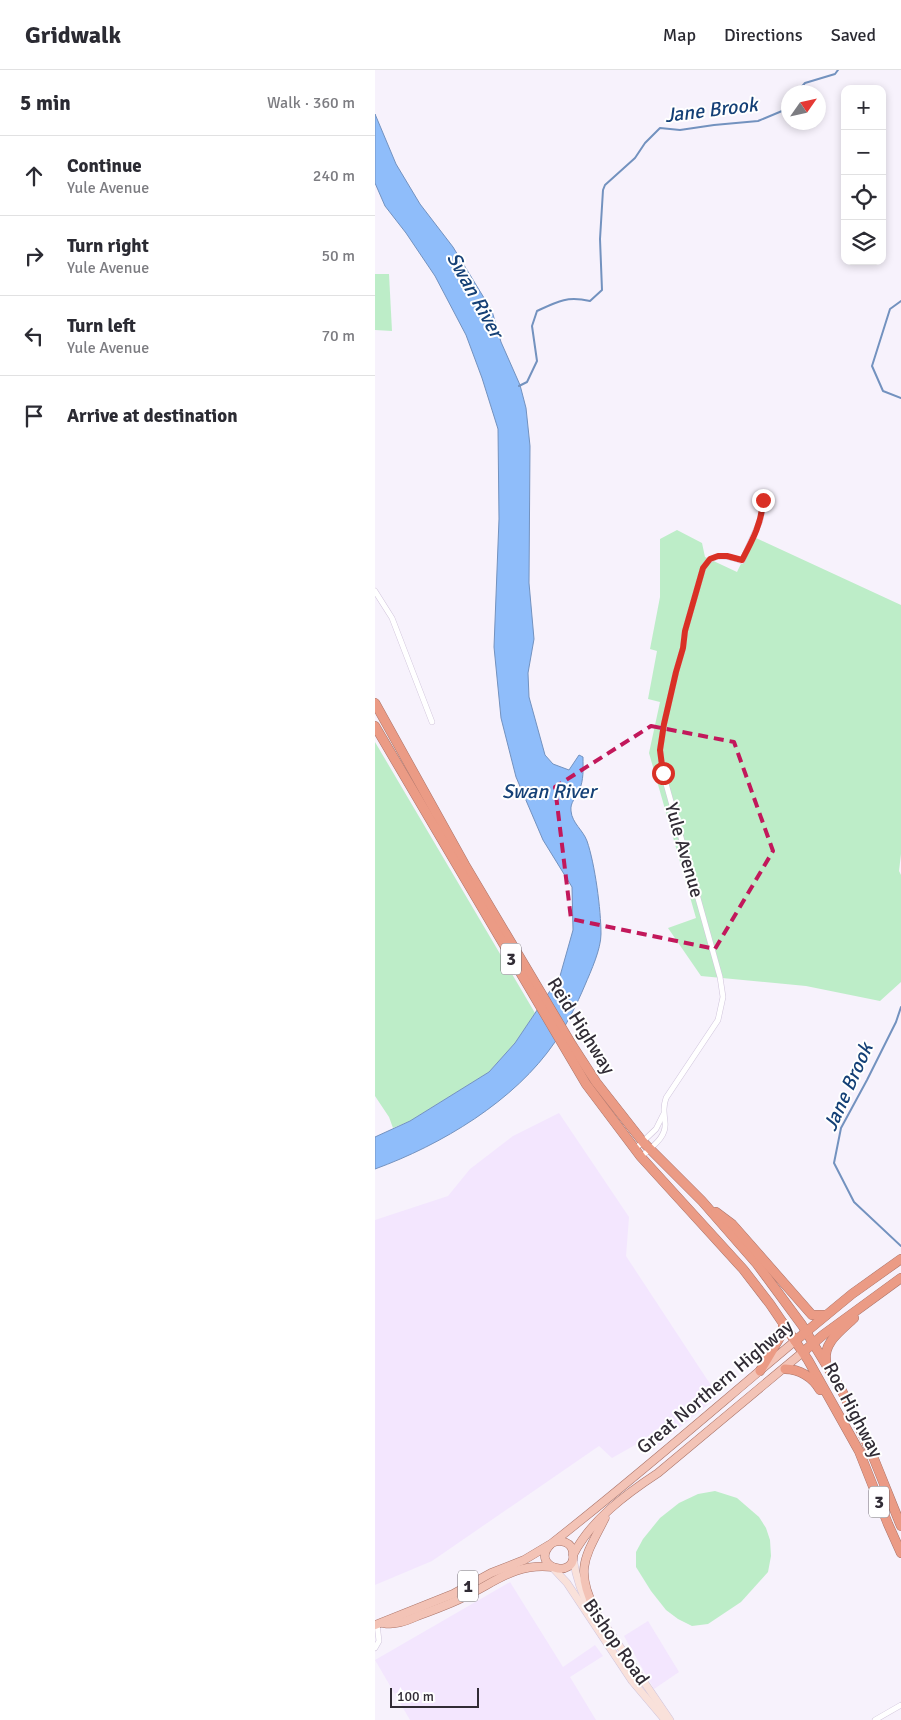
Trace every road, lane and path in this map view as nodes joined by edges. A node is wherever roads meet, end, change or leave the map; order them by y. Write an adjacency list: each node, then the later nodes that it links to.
1 (763, 493): 8 (street, Yule Avenue)
2 (375, 591): 4 (street)
3 (375, 704): 6 (highway, Reid Highway / 3)
4 (432, 722)
5 (375, 726): 6 (highway, Reid Highway / 3)
6 (463, 869): 7 (highway, Reid Highway / 3)
7 (565, 1042): 9 (highway, Reid Highway / 3); 10 (highway, Reid Highway / 3)
8 (663, 1115): 9 (street, Yule Avenue); 9 (street, Yule Avenue)
9 (646, 1145): 10 (street, Yule Avenue); 11 (street, Yule Avenue); 12 (highway, Reid Highway / 3)
10 (635, 1149): 11 (highway, Reid Highway / 3)
11 (641, 1157): 17 (highway, Reid Highway / 3)
12 (702, 1201): 16 (highway); 18 (highway, Reid Highway / 3)
13 (901, 1259): 16 (highway, Great Northern Highway / 1)
14 (901, 1278): 15 (highway, Great Northern Highway)
15 (881, 1292): 20 (highway, Great Northern Highway); 23 (highway)
16 (826, 1315): 18 (highway, Great Northern Highway / 1)
17 (783, 1323): 19 (highway, Reid Highway / 3); 24 (highway)
18 (806, 1331): 19 (highway, Great Northern Highway / 1); 20 (highway, Roe Highway / 3)
19 (795, 1341): 21 (highway, Roe Highway / 3); 24 (main road, Great Northern Highway / 1)
20 (814, 1343): 21 (highway, Great Northern Highway); 23 (highway, Roe Highway / 3)
21 (803, 1352): 22 (main road, Great Northern Highway); 27 (highway, Roe Highway / 3)
22 (785, 1368): 26 (main road, Great Northern Highway); 27 (highway)
23 (829, 1368): 29 (highway, Roe Highway / 3)
24 (760, 1371): 25 (main road, Great Northern Highway / 1)
25 (700, 1422): 26 (main road); 30 (main road, Great Northern Highway / 1)
26 (721, 1422): 28 (main road, Great Northern Highway)
27 (859, 1451): 31 (highway, Roe Highway / 3)
28 (609, 1510): 32 (main road, Great Northern Highway); 34 (main road)
29 (901, 1526)
30 (551, 1543): 32 (main road); 33 (main road); 35 (main road, Great Northern Highway / 1)
31 (901, 1553)
32 (573, 1557): 33 (main road, 1); 34 (street, Bishop Road)
33 (553, 1567): 35 (main road, 1); 38 (street, Bishop Road)
34 (595, 1610): 39 (street, Bishop Road)
35 (378, 1624): 36 (street)
36 (375, 1648)
37 (901, 1705): 40 (street)
38 (665, 1720)
39 (671, 1720)
40 (875, 1720)

